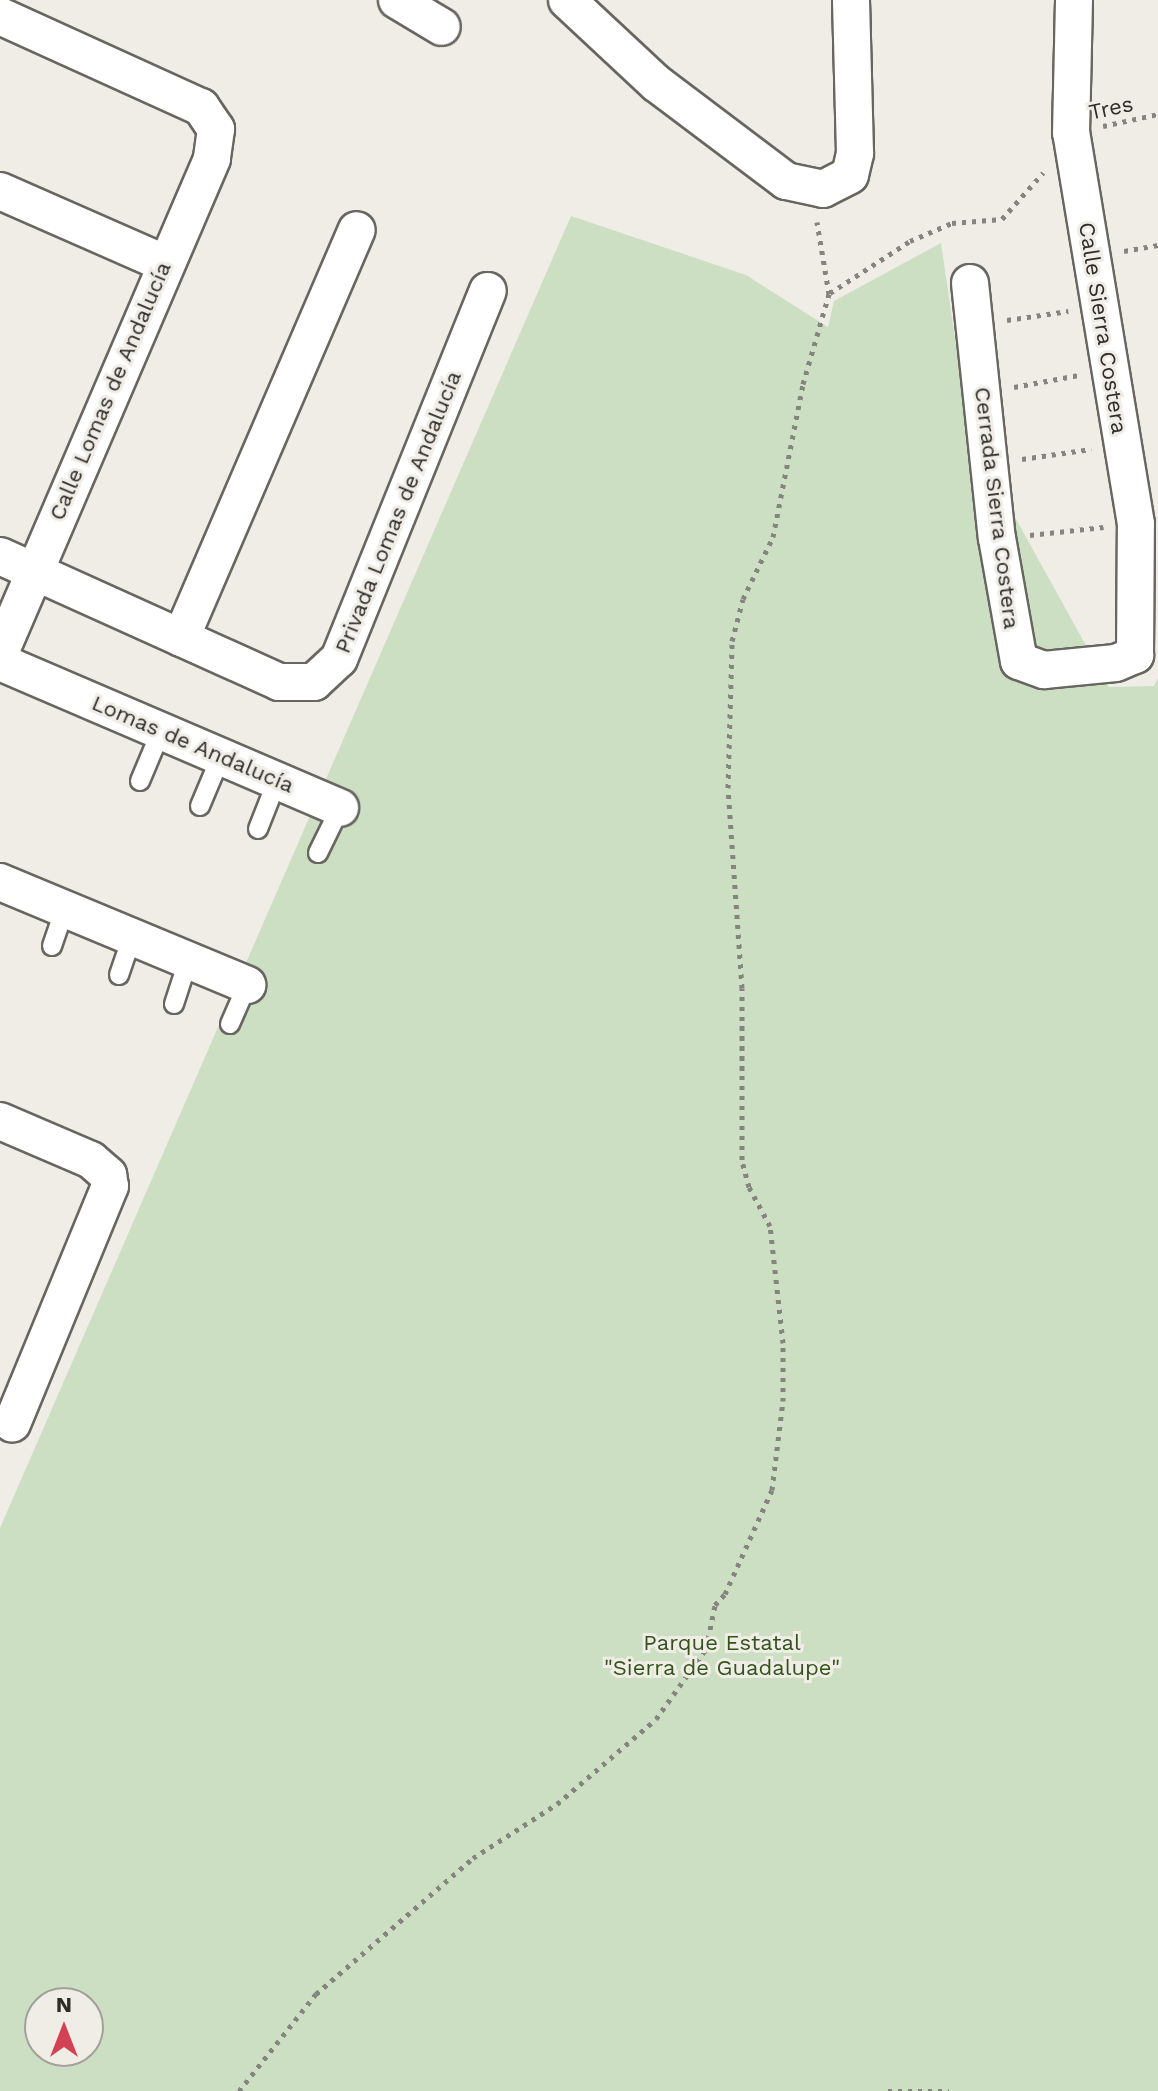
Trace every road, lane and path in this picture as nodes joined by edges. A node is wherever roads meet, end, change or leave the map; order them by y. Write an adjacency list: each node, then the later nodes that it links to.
1 (397, 0): 6 (street)
2 (567, 0): 9 (street)
3 (851, 0): 9 (street)
4 (1074, 0): 8 (street, Calle Sierra Costera)
5 (0, 16): 12 (street, Calle Lomas de Andalucía)
6 (442, 27)
7 (1158, 114): 8 (path, Tres)
8 (1072, 139): 15 (path); 16 (street, Calle Sierra Costera)
9 (814, 187): 15 (path)
10 (0, 191): 12 (street)
11 (357, 230): 26 (street)
12 (164, 263): 25 (street, Calle Lomas de Andalucía)
13 (970, 283): 17 (street, Cerrada Sierra Costera)
14 (488, 291): 26 (street, Privada Lomas de Andalucía)
15 (829, 294): 49 (path)
16 (1100, 306): 17 (path); 18 (street, Calle Sierra Costera)
17 (974, 324): 19 (street, Cerrada Sierra Costera)
18 (1110, 370): 19 (path); 20 (street, Calle Sierra Costera)
19 (982, 392): 21 (street, Cerrada Sierra Costera)
20 (1122, 445): 21 (path); 22 (street, Calle Sierra Costera)
21 (989, 464): 23 (street, Cerrada Sierra Costera)
22 (1136, 524): 23 (path); 28 (street, Calle Sierra Costera)
23 (997, 538): 28 (street, Cerrada Sierra Costera)
24 (0, 556): 25 (street)
25 (32, 571): 26 (street, Privada Lomas de Andalucía); 27 (street, Calle Lomas de Andalucía)
26 (181, 638)
27 (0, 653)
28 (1135, 655)
29 (0, 662): 30 (street, Lomas de Andalucía)
30 (161, 731): 31 (street, Lomas de Andalucía); 32 (lane)
31 (221, 756): 33 (street, Lomas de Andalucía); 34 (lane)
32 (140, 781)
33 (277, 781): 35 (street, Lomas de Andalucía); 36 (lane)
34 (200, 806)
35 (340, 808): 37 (lane, Lomas de Andalucía)
36 (258, 829)
37 (318, 853)
38 (0, 882): 39 (street)
39 (65, 909): 40 (street); 41 (lane)
40 (132, 937): 42 (street); 43 (lane)
41 (52, 946)
42 (188, 961): 44 (street); 45 (lane)
43 (119, 975)
44 (247, 985): 46 (lane)
45 (174, 1004)
46 (230, 1024)
47 (0, 1121): 48 (street)
48 (12, 1424)
49 (239, 2091)
50 (888, 2091): 51 (path)
51 (949, 2091)

